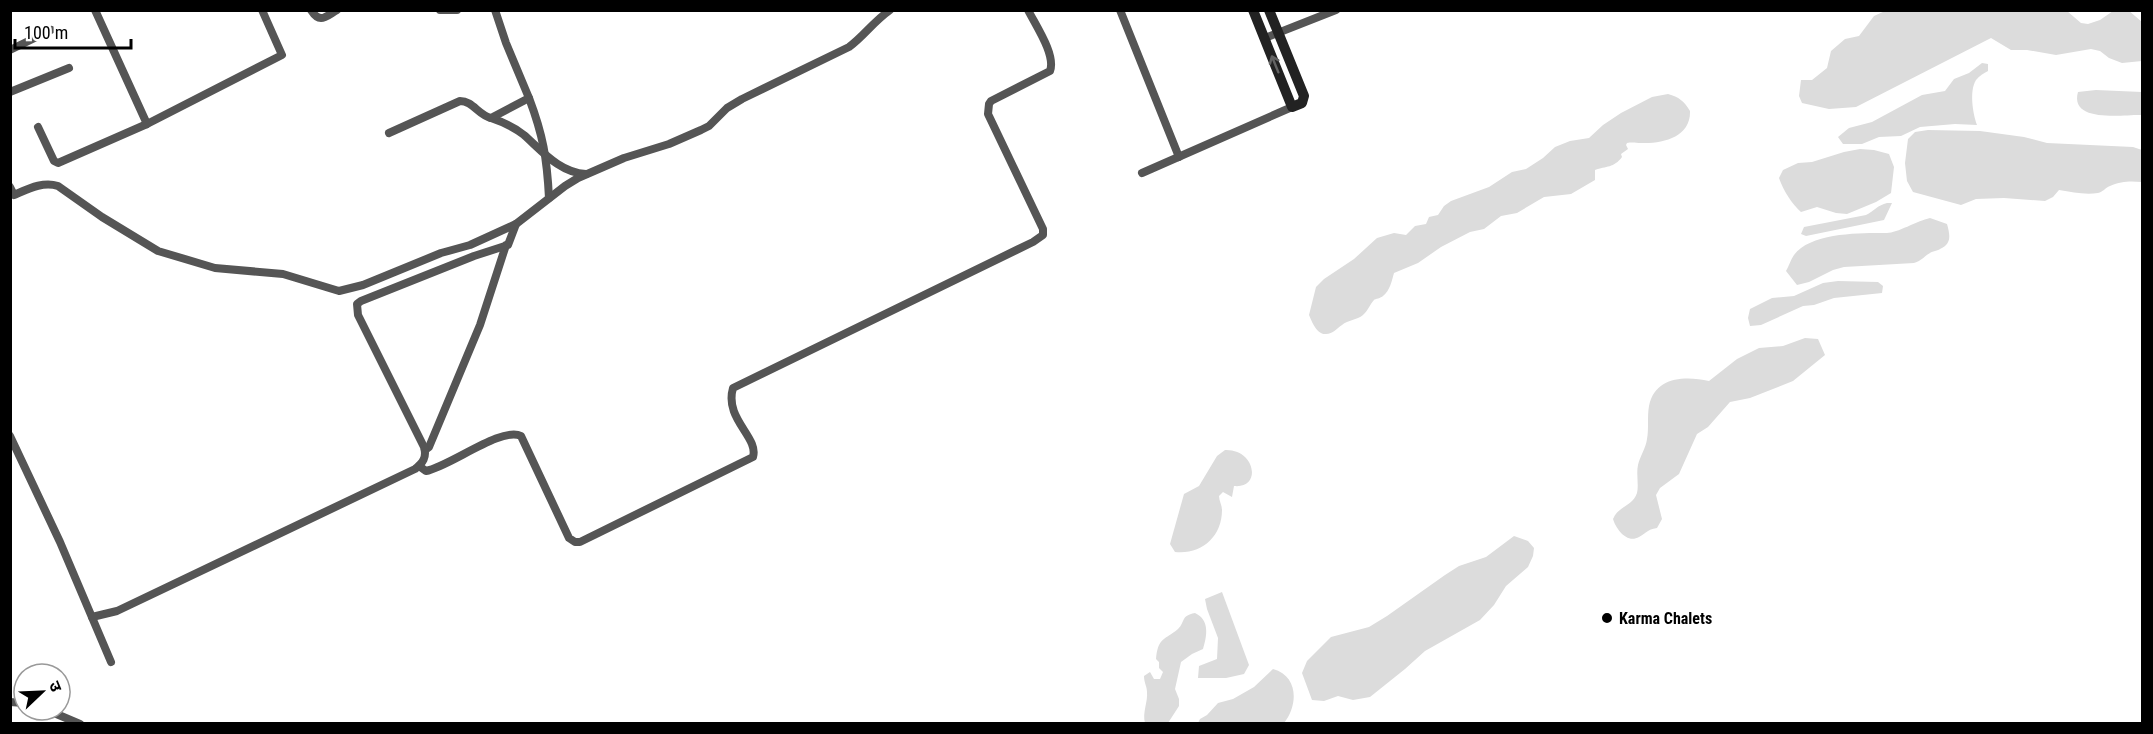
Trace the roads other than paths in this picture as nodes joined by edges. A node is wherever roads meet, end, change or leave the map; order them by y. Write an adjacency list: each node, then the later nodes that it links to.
1 (95, 10): 23 (street)
2 (261, 10): 23 (street)
3 (311, 10): 4 (street)
4 (337, 10)
5 (440, 10): 6 (street)
6 (457, 10)
7 (495, 10): 20 (street)
8 (890, 10): 29 (street)
9 (1028, 10): 36 (street)
10 (1120, 10): 27 (street)
11 (1253, 10): 16 (street)
12 (1269, 10): 15 (street)
13 (1336, 10): 15 (street)
14 (51, 30): 17 (street)
15 (1279, 34): 16 (street); 21 (street)
16 (1265, 38): 21 (street, one-way to 16)
17 (10, 50)
18 (69, 68): 19 (street)
19 (10, 92)
20 (529, 98): 22 (street); 26 (street)
21 (1292, 107): 27 (street)
22 (491, 118): 25 (street); 26 (street)
23 (147, 124): 24 (street)
24 (38, 126)
25 (389, 133)
26 (546, 156): 29 (street); 31 (street)
27 (1179, 157): 28 (street)
28 (1142, 173)
29 (586, 174): 31 (street)
30 (10, 187): 32 (street)
31 (549, 198): 32 (street)
32 (516, 224): 33 (street)
33 (506, 245): 35 (street); 35 (street)
34 (10, 436): 37 (street)
35 (425, 450): 36 (street)
36 (419, 466): 37 (street)
37 (92, 617): 38 (street)
38 (111, 662)

